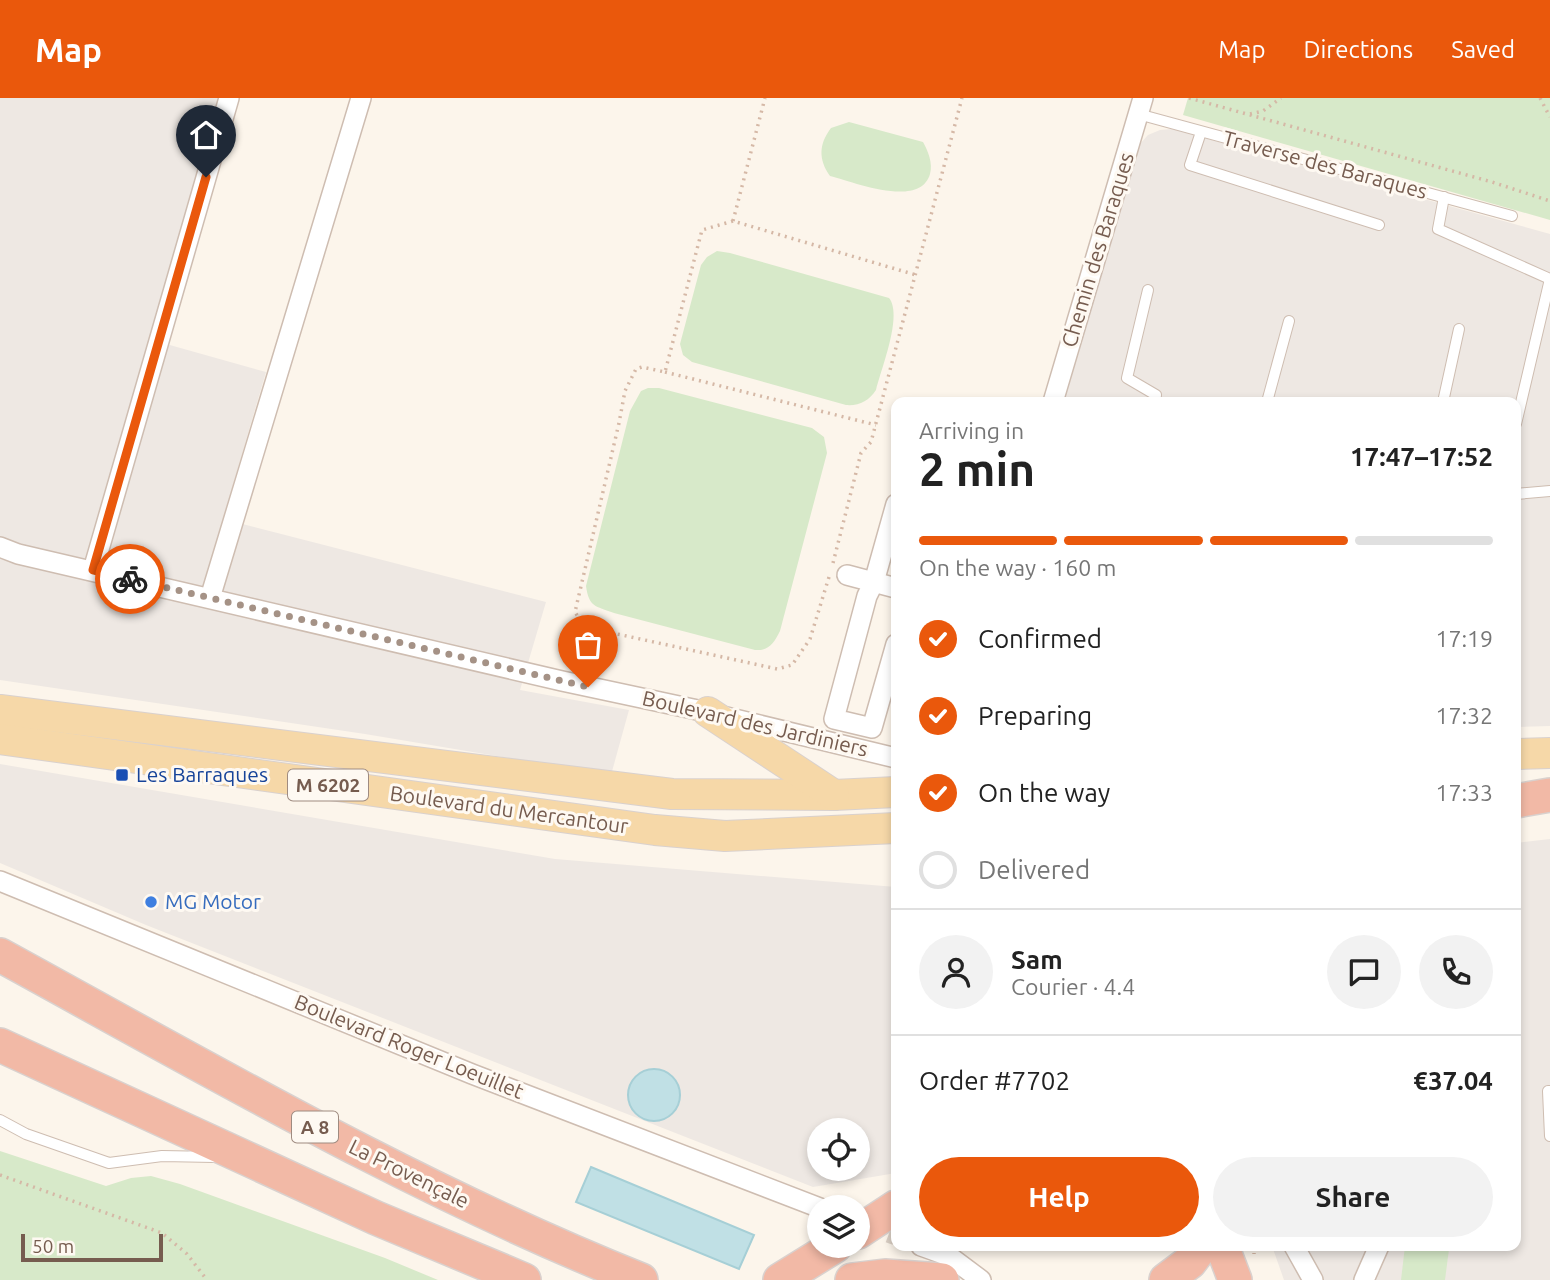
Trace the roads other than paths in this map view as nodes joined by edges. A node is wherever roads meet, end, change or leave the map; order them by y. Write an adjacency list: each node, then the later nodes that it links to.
1 (229, 98): 21 (street)
2 (361, 98): 25 (street)
3 (1141, 106): 4 (lane, Traverse des Baraques); 12 (street, Chemin des Baraques)
4 (1201, 132): 5 (lane, Traverse des Baraques); 7 (lane)
5 (1444, 197): 6 (lane, Traverse des Baraques); 8 (lane)
6 (1512, 216)
7 (1380, 225)
8 (1550, 279): 16 (lane)
9 (1148, 290): 13 (lane)
10 (1289, 321): 14 (lane)
11 (1459, 328): 15 (lane)
12 (1054, 397)
13 (1156, 397)
14 (1268, 397)
15 (1444, 397)
16 (1521, 403)
17 (1550, 491): 18 (lane)
18 (1521, 494)
19 (891, 522): 23 (street)
20 (0, 547): 21 (street, Boulevard des Jardiniers)
21 (93, 570): 25 (street, Boulevard des Jardiniers)
22 (846, 575): 23 (street)
23 (874, 582): 24 (street); 26 (street)
24 (891, 587)
25 (210, 598): 28 (street, Boulevard des Jardiniers)
26 (891, 662)
27 (0, 710): 36 (main road, Boulevard du Mercantour / M 6202)
28 (708, 712): 32 (street, Boulevard des Jardiniers); 36 (main road)
29 (0, 739): 39 (main road, Boulevard du Mercantour / M 6202)
30 (1550, 753): 31 (main road)
31 (1521, 754)
32 (891, 757)
33 (1550, 782): 34 (main road)
34 (1521, 784)
35 (891, 793): 36 (main road, Boulevard du Mercantour / M 6202)
36 (834, 795)
37 (1550, 795): 38 (highway)
38 (1521, 800)
39 (891, 828)
40 (0, 881): 47 (street, Boulevard Roger Loeuillet)
41 (0, 955): 61 (highway, La Provençale / A 8)
42 (0, 1045): 46 (highway)
43 (1550, 1091): 45 (lane)
44 (0, 1120): 46 (lane)
45 (1550, 1136)
46 (246, 1158): 60 (highway)
47 (807, 1203)
48 (891, 1211): 49 (highway)
49 (870, 1224)
50 (891, 1224): 51 (highway)
51 (870, 1235)
52 (936, 1251): 64 (street)
53 (1198, 1251): 65 (highway)
54 (1224, 1251): 66 (highway)
55 (1297, 1251): 67 (street)
56 (1377, 1251): 68 (street)
57 (816, 1258): 59 (highway)
58 (822, 1258): 59 (highway)
59 (790, 1274)
60 (524, 1280)
61 (641, 1280)
62 (852, 1280): 63 (highway)
63 (942, 1280)
64 (981, 1280)
65 (1166, 1280)
66 (1235, 1280)
67 (1313, 1280)
68 (1364, 1280)

